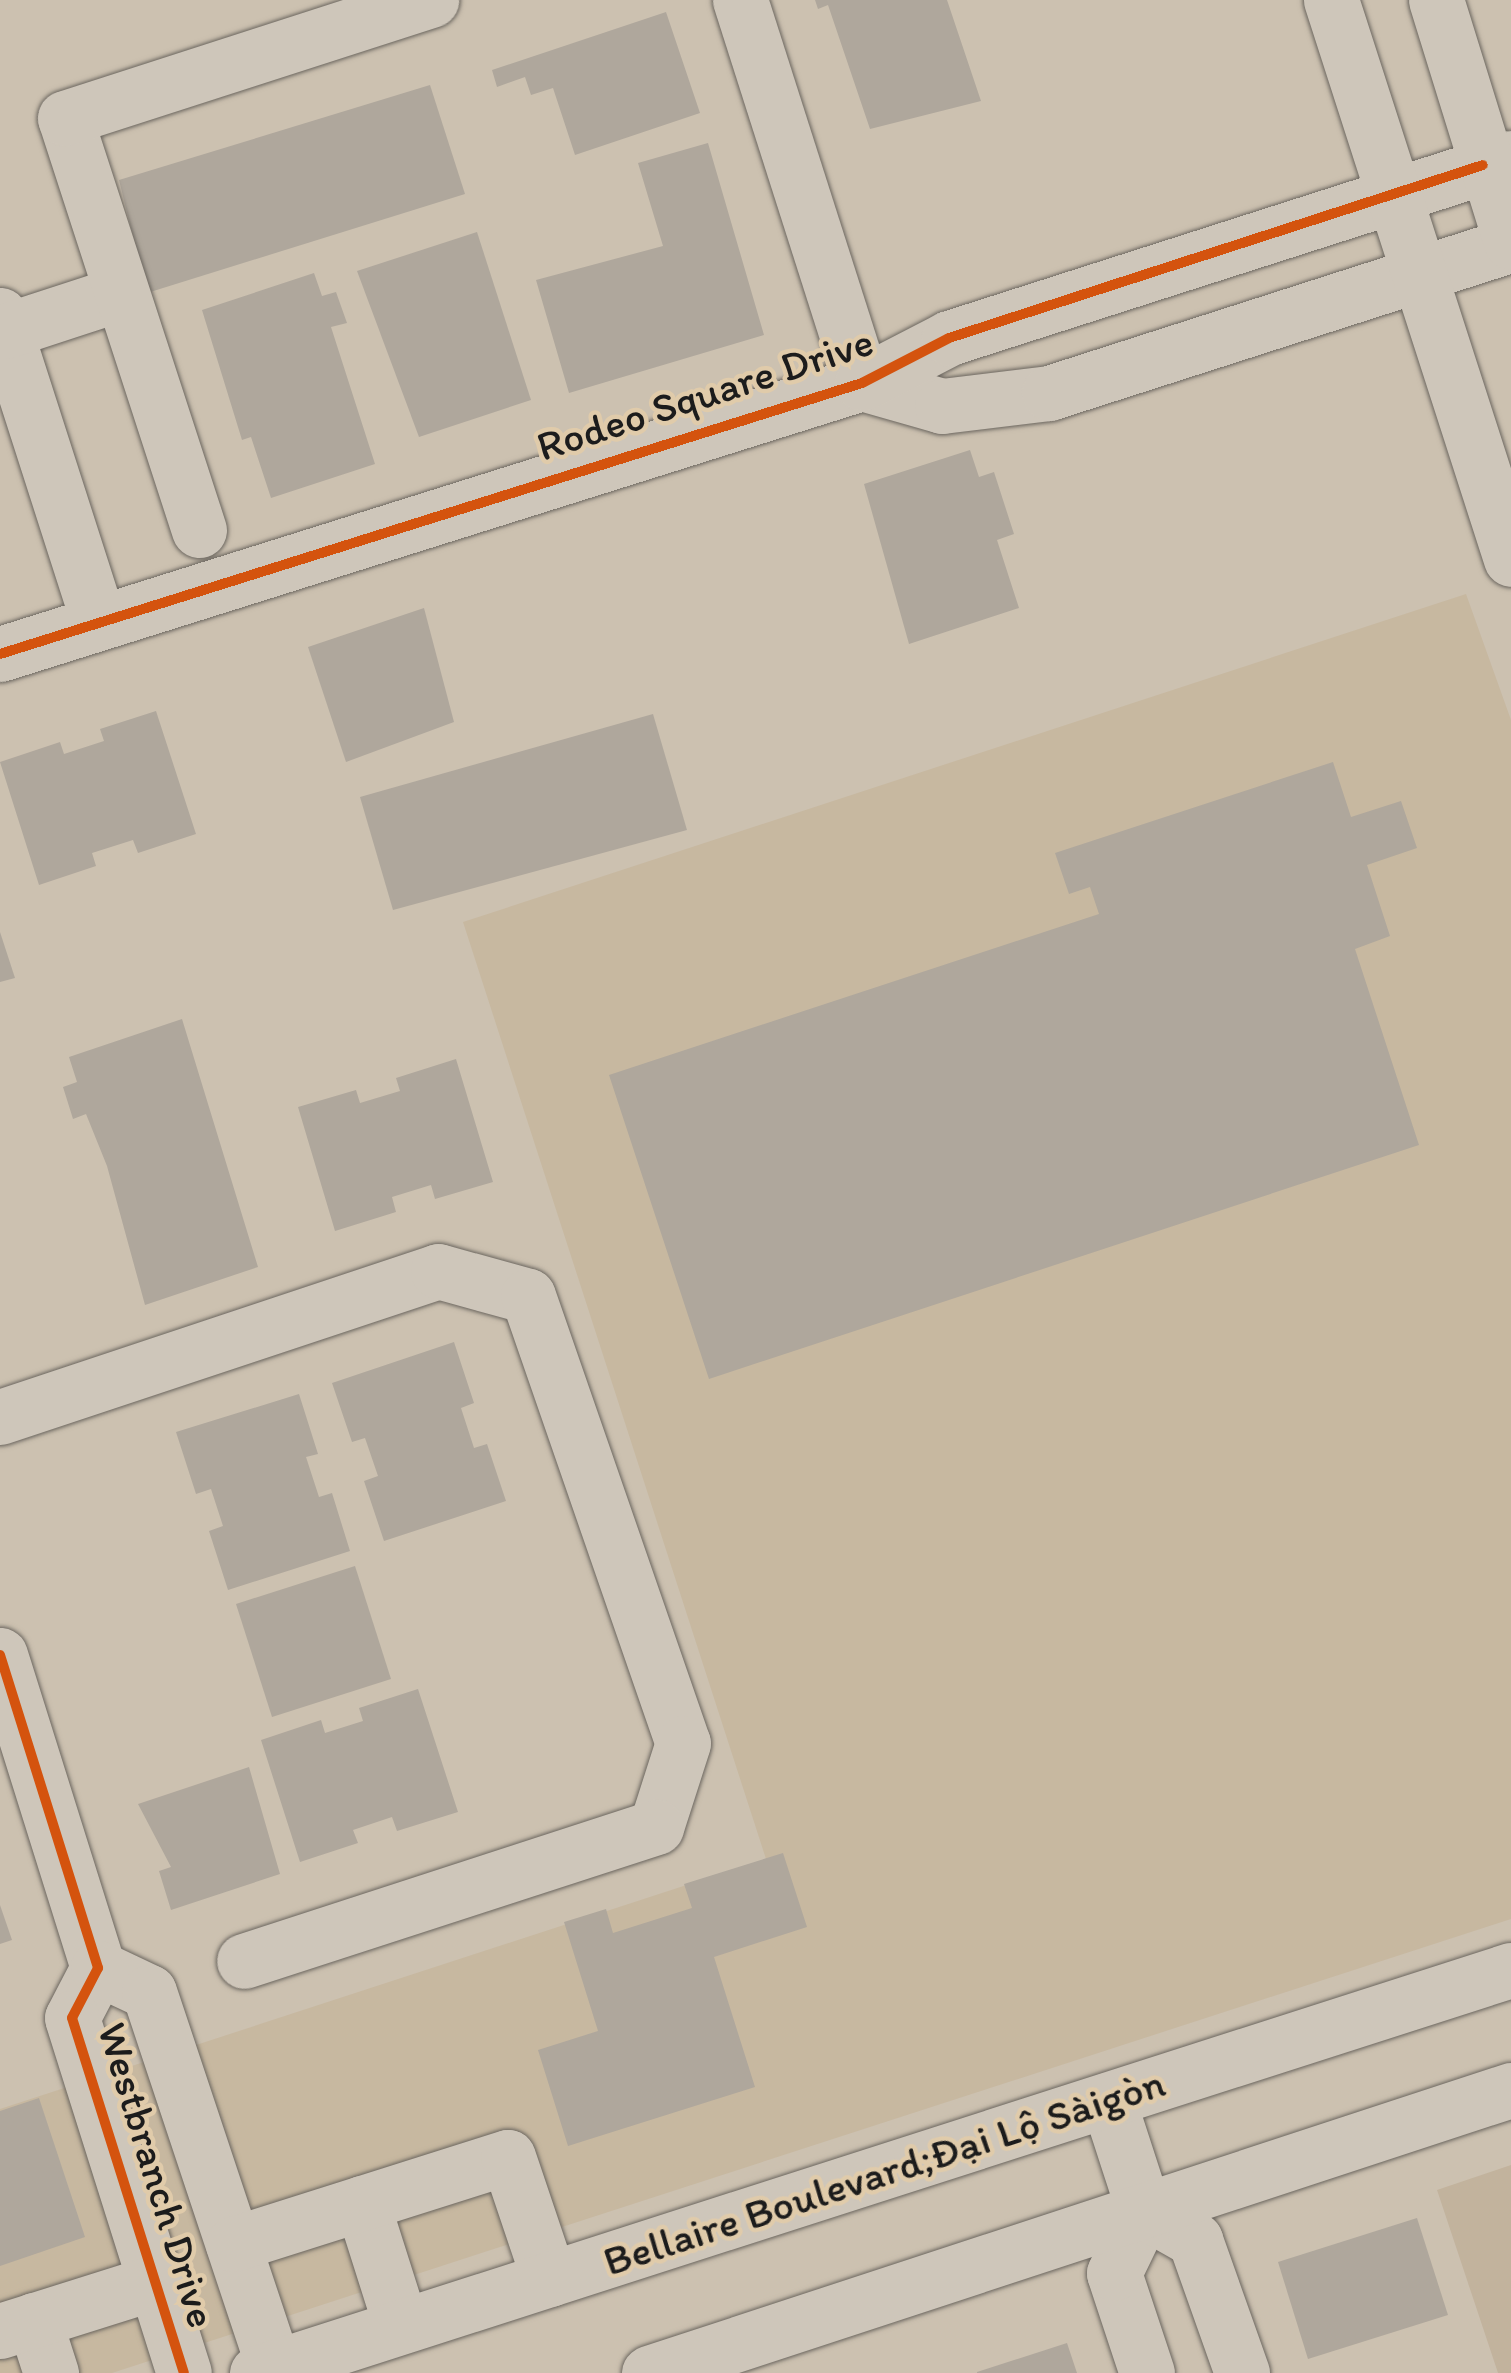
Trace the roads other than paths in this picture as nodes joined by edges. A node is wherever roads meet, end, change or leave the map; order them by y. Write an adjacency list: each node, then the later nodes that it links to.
1 (431, 0): 9 (street)
2 (740, 0): 11 (street)
3 (1331, 0): 6 (street)
4 (1436, 0): 5 (street)
5 (1497, 162): 6 (street, Rodeo Square Drive); 7 (street)
6 (1393, 193): 8 (street); 11 (street, Rodeo Square Drive)
7 (1511, 244): 8 (street, Rodeo Square Drive)
8 (1420, 278): 11 (street, Rodeo Square Drive); 13 (street)
9 (121, 293): 10 (street); 12 (street)
10 (3, 323): 14 (street)
11 (862, 383): 14 (street, Rodeo Square Drive)
12 (199, 530)
13 (1511, 559)
14 (98, 621): 15 (street, Rodeo Square Drive)
15 (0, 654)
16 (0, 1417): 18 (street)
17 (0, 1655): 19 (street, Westbranch Drive)
18 (244, 1961)
19 (98, 1968): 25 (street, Westbranch Drive); 27 (street, Westbranch Drive)
20 (1511, 1970): 22 (street, Bellaire Boulevard;Đại Lộ Sàigòn)
21 (1511, 2090): 24 (street)
22 (1108, 2100): 24 (street); 26 (street, Bellaire Boulevard;Đại Lộ Sàigòn)
23 (362, 2204): 25 (street); 26 (street); 29 (street)
24 (1144, 2211): 33 (street); 34 (street); 35 (street)
25 (233, 2244): 30 (street, Westbranch Drive)
26 (550, 2279): 29 (street, Bellaire Boulevard;Đại Lộ Sàigòn)
27 (155, 2282): 28 (street); 32 (street, Westbranch Drive)
28 (17, 2326): 31 (street)
29 (401, 2326): 30 (street, Bellaire Boulevard;Đại Lộ Sàigòn)
30 (269, 2371)
31 (51, 2373)
32 (184, 2373)
33 (650, 2373)
34 (1146, 2373)
35 (1242, 2373)

